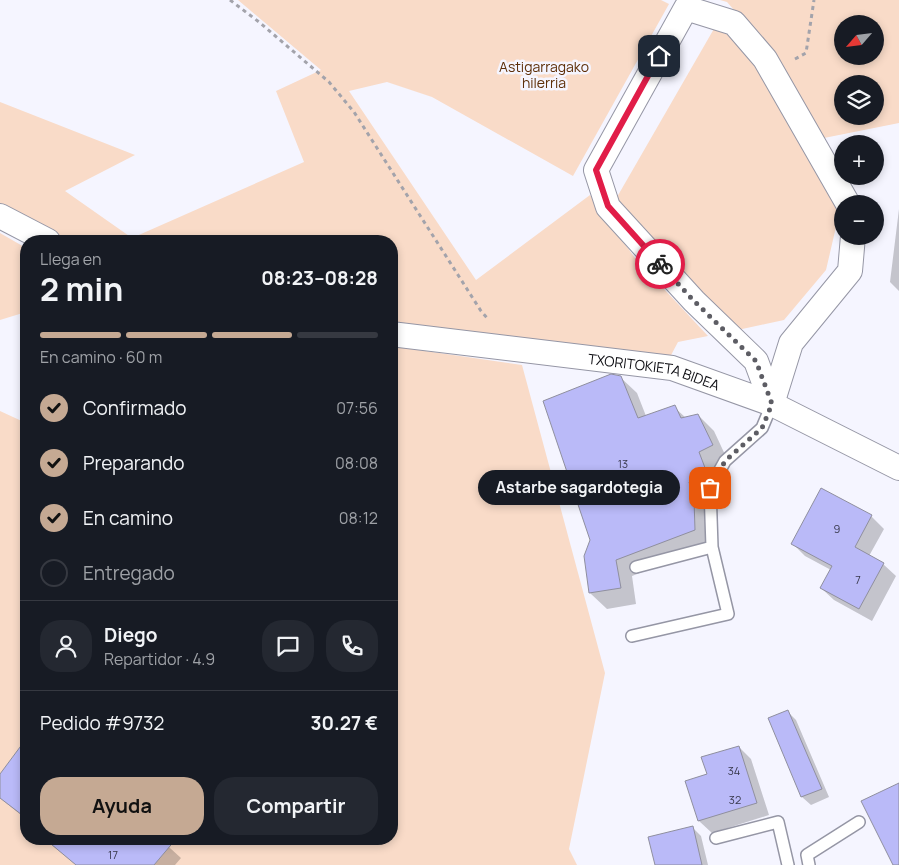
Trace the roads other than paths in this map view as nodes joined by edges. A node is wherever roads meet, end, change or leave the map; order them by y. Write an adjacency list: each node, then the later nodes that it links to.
1 (843, 195): 6 (street)
2 (0, 216): 3 (street)
3 (36, 235)
4 (852, 245): 6 (street)
5 (398, 335): 6 (street, TXORITOKIETA BIDEA)
6 (772, 404): 7 (street, TXORITOKIETA BIDEA); 8 (lane)
7 (899, 468)
8 (712, 547): 9 (lane); 10 (lane)
9 (636, 568)
10 (632, 636)
11 (860, 822): 14 (lane)
12 (716, 838): 13 (lane)
13 (788, 865)
14 (809, 865)

